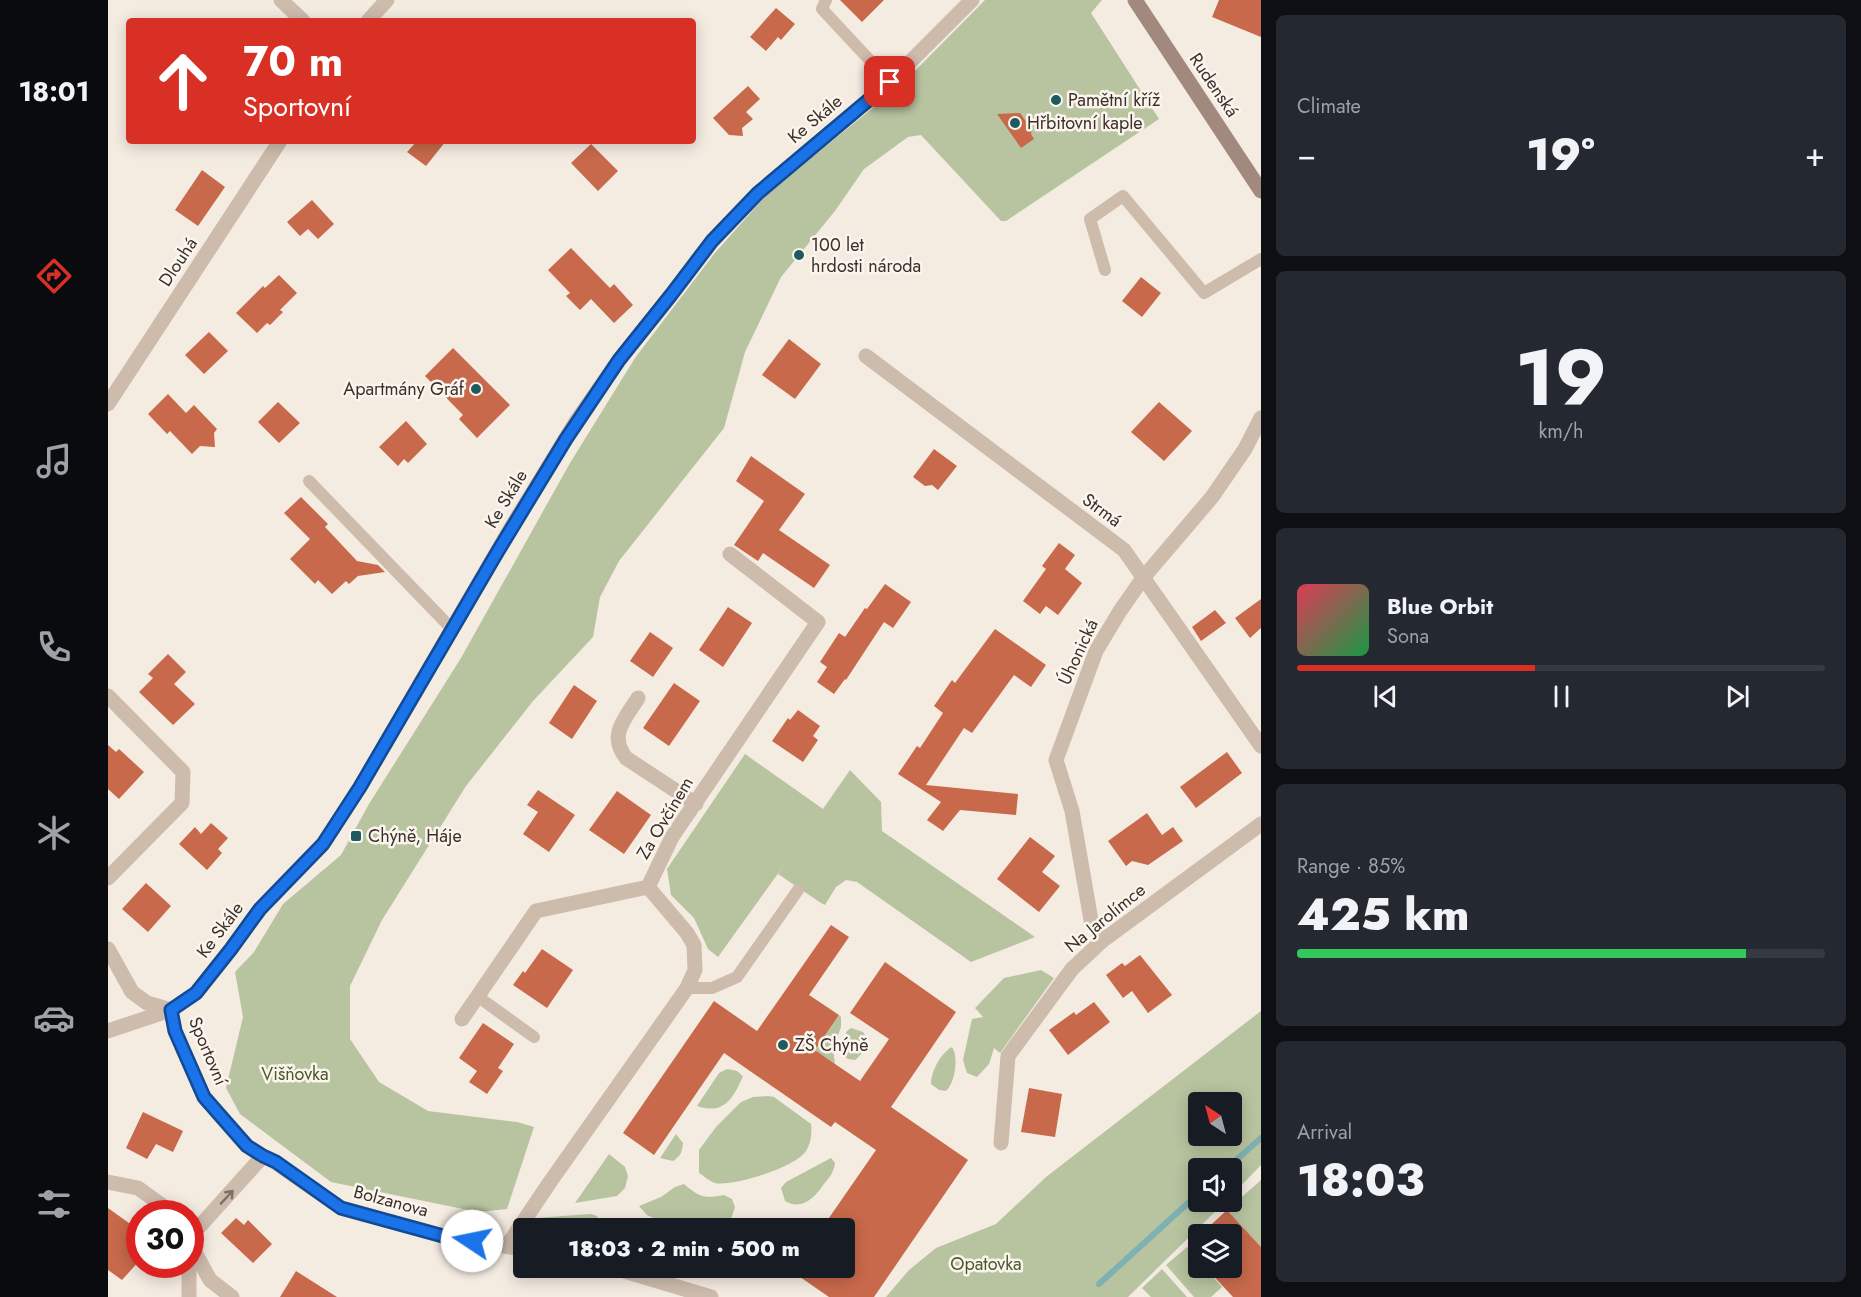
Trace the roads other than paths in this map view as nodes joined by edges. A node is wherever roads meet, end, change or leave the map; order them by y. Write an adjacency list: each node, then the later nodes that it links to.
1 (281, 0): 6 (street)
2 (387, 0): 7 (street)
3 (826, 0): 8 (lane)
4 (972, 0): 8 (street, Ke Skále)
5 (1135, 0): 10 (street, Rudenská)
6 (300, 18)
7 (371, 18)
8 (890, 82): 19 (street, Ke Skále)
9 (278, 144): 14 (street, Dlouhá)
10 (1261, 191)
11 (1261, 259): 12 (lane)
12 (1105, 270)
13 (866, 356): 18 (street, Strmá)
14 (108, 404)
15 (1261, 418): 18 (street, Úhonická)
16 (309, 481): 19 (lane)
17 (730, 554): 23 (street, Za Ovčínem)
18 (1143, 578): 22 (street, Strmá); 28 (street, Úhonická)
19 (452, 629): 32 (street, Ke Skále)
20 (108, 696): 25 (street)
21 (638, 698): 23 (street)
22 (1261, 746)
23 (696, 804): 26 (street, Za Ovčínem)
24 (1261, 824): 28 (street, Na Jarolímce)
25 (108, 878)
26 (648, 887): 30 (street, Za Ovčínem); 31 (street)
27 (798, 890): 30 (lane)
28 (1102, 941): 36 (street, Na Jarolímce)
29 (108, 949): 32 (street)
30 (687, 988): 41 (street, Za Ovčínem)
31 (477, 996): 33 (street); 35 (lane)
32 (171, 1010): 34 (street, Ke Skále); 37 (street, Sportovní)
33 (462, 1019)
34 (108, 1031)
35 (534, 1037)
36 (1001, 1143)
37 (263, 1156): 40 (street, one-way to 37); 41 (street, Bolzanova)
38 (108, 1182): 39 (street)
39 (155, 1200)
40 (204, 1221)
41 (507, 1246): 42 (street, Bolzanova)
42 (513, 1247)
43 (204, 1269): 47 (street)
44 (189, 1278): 46 (street)
45 (647, 1278): 48 (street)
46 (189, 1297)
47 (232, 1297)
48 (711, 1297)

